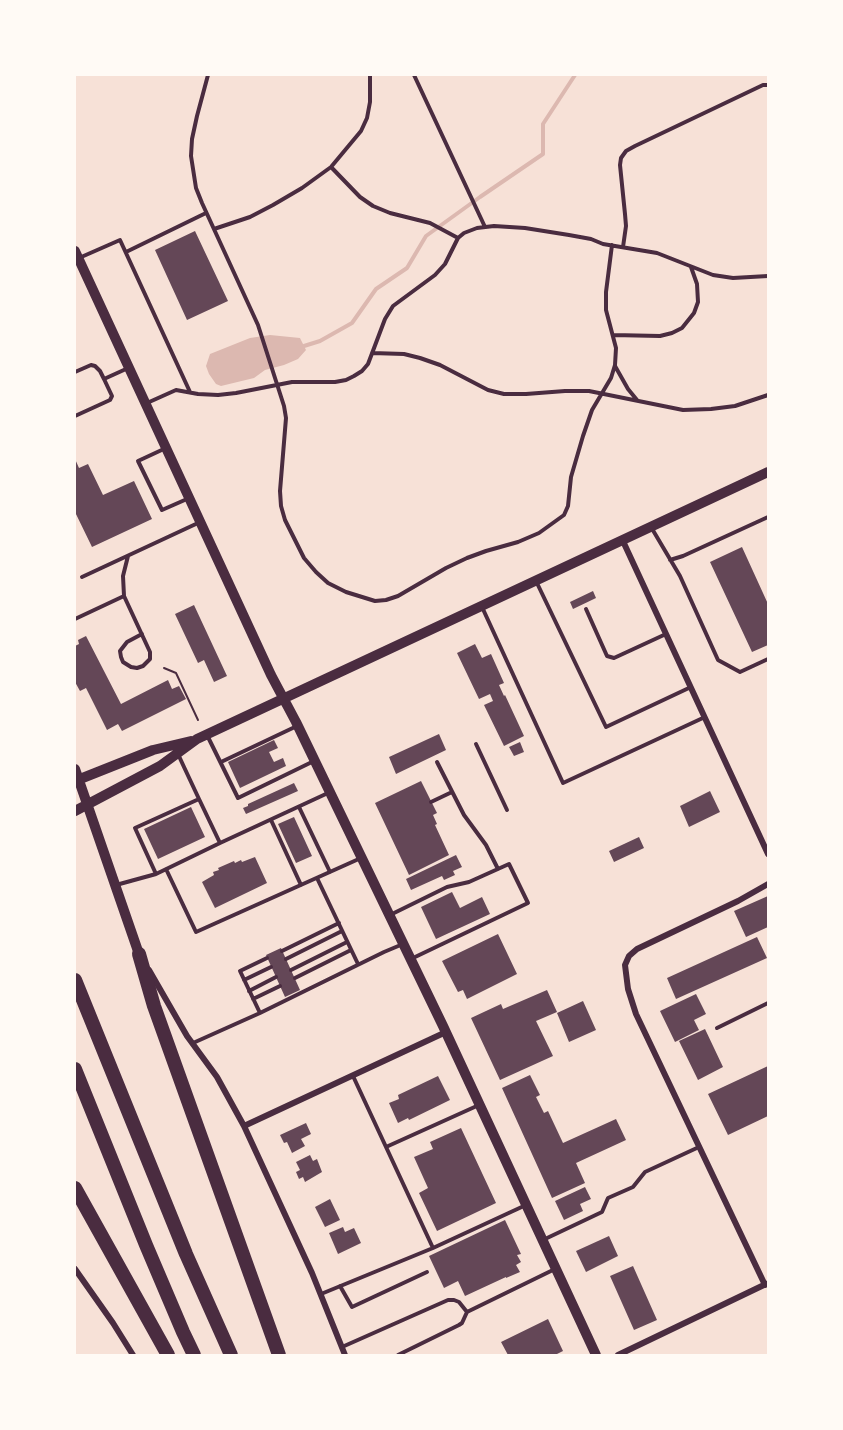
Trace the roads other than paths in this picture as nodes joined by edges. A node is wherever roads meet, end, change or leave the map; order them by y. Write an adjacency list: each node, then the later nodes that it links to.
1 (207, 75): 6 (lane)
2 (370, 75): 5 (lane)
3 (414, 75): 7 (lane)
4 (768, 85): 11 (lane)
5 (331, 166): 8 (lane); 9 (lane)
6 (207, 213): 8 (lane); 12 (lane)
7 (485, 227): 9 (lane); 10 (lane)
8 (214, 229): 22 (lane)
9 (458, 238): 17 (lane)
10 (612, 245): 11 (lane); 16 (lane)
11 (623, 247): 14 (lane)
12 (126, 252): 13 (lane); 23 (lane)
13 (77, 255): 19 (main road)
14 (690, 266): 15 (lane); 16 (lane)
15 (768, 276)
16 (613, 335): 18 (lane)
17 (372, 352): 22 (lane); 24 (lane)
18 (615, 365): 24 (lane); 26 (lane)
19 (130, 368): 21 (lane); 27 (main road)
20 (75, 372): 21 (lane)
21 (104, 379): 28 (lane)
22 (277, 384): 23 (lane); 24 (lane)
23 (190, 392): 27 (lane)
24 (602, 393): 26 (lane)
25 (768, 395): 26 (lane)
26 (638, 400)
27 (146, 403): 29 (main road)
28 (75, 416)
29 (166, 447): 31 (main road); 31 (lane)
30 (768, 472): 34 (main road)
31 (190, 497): 33 (main road)
32 (768, 517): 37 (lane)
33 (201, 522): 36 (lane); 48 (main road)
34 (651, 527): 35 (main road); 37 (lane)
35 (622, 539): 39 (main road); 45 (street)
36 (128, 556): 38 (lane); 40 (lane)
37 (670, 560): 46 (lane)
38 (82, 577)
39 (536, 580): 41 (main road); 47 (lane)
40 (124, 596): 43 (lane); 44 (lane)
41 (481, 606): 48 (main road); 49 (lane)
42 (586, 609): 45 (lane)
43 (75, 619)
44 (142, 634): 44 (lane)
45 (667, 634): 47 (street)
46 (768, 659)
47 (691, 687): 49 (street)
48 (283, 698): 50 (main road); 51 (main road)
49 (705, 717): 68 (street)
50 (298, 726): 54 (main road); 55 (lane)
51 (202, 737): 53 (main road); 55 (lane); 57 (main road)
52 (476, 744): 64 (lane)
53 (178, 753): 60 (lane); 62 (main road)
54 (314, 761): 55 (lane); 59 (main road)
55 (221, 762)
56 (437, 762): 58 (lane)
57 (76, 776): 62 (main road)
58 (452, 792): 61 (lane); 71 (lane)
59 (329, 793): 63 (lane); 69 (main road)
60 (199, 799): 67 (lane); 73 (lane)
61 (431, 802)
62 (88, 805): 65 (main road); 76 (main road)
63 (299, 807): 66 (lane); 72 (lane)
64 (507, 810)
65 (75, 811)
66 (271, 820): 67 (lane); 77 (lane)
67 (220, 843): 70 (lane)
68 (768, 854)
69 (361, 858): 72 (lane); 78 (main road)
70 (166, 869): 73 (lane); 77 (lane)
71 (498, 869): 78 (lane); 88 (lane)
72 (330, 872): 74 (lane)
73 (156, 874): 76 (lane)
74 (317, 878): 77 (lane); 79 (lane)
75 (768, 884): 108 (street)
76 (115, 885): 85 (main road)
77 (301, 885)
78 (389, 915): 82 (main road)
79 (339, 923): 80 (lane); 84 (lane)
80 (342, 931): 81 (lane); 87 (lane)
81 (348, 942): 83 (lane); 91 (lane)
82 (403, 944): 88 (main road); 89 (lane)
83 (351, 950): 89 (lane); 93 (lane)
84 (282, 951)
85 (139, 954): 103 (street); 126 (highway)
86 (267, 958): 95 (lane)
87 (286, 959)
88 (411, 959): 102 (main road)
89 (358, 964): 100 (lane)
90 (271, 967): 95 (lane)
91 (291, 970)
92 (276, 977): 97 (lane)
93 (295, 978)
94 (75, 980): 125 (highway)
95 (244, 980): 97 (lane)
96 (280, 986): 98 (lane)
97 (249, 991): 98 (lane)
98 (253, 999): 100 (lane)
99 (768, 1003): 101 (lane)
100 (260, 1013): 103 (lane)
101 (717, 1028)
102 (446, 1032): 105 (street); 106 (main road)
103 (192, 1043): 107 (street)
104 (75, 1069): 124 (highway)
105 (352, 1075): 107 (street); 109 (lane)
106 (479, 1104): 109 (lane); 111 (main road)
107 (244, 1126): 119 (street)
108 (699, 1146): 112 (lane); 118 (street)
109 (386, 1147): 113 (lane)
110 (75, 1188): 123 (highway)
111 (526, 1205): 112 (main road); 113 (lane)
112 (542, 1240): 114 (main road)
113 (433, 1248): 117 (lane)
114 (556, 1268): 120 (lane); 129 (main road)
115 (75, 1269): 122 (street)
116 (427, 1272): 117 (lane)
117 (340, 1286): 119 (lane)
118 (767, 1286): 130 (street)
119 (320, 1295): 121 (street)
120 (467, 1312): 121 (lane); 128 (lane)
121 (341, 1348): 127 (street)
122 (133, 1355)
123 (168, 1355)
124 (194, 1355)
125 (231, 1355)
126 (279, 1355)
127 (345, 1355)
128 (398, 1355)
129 (596, 1355)
130 (618, 1355)

